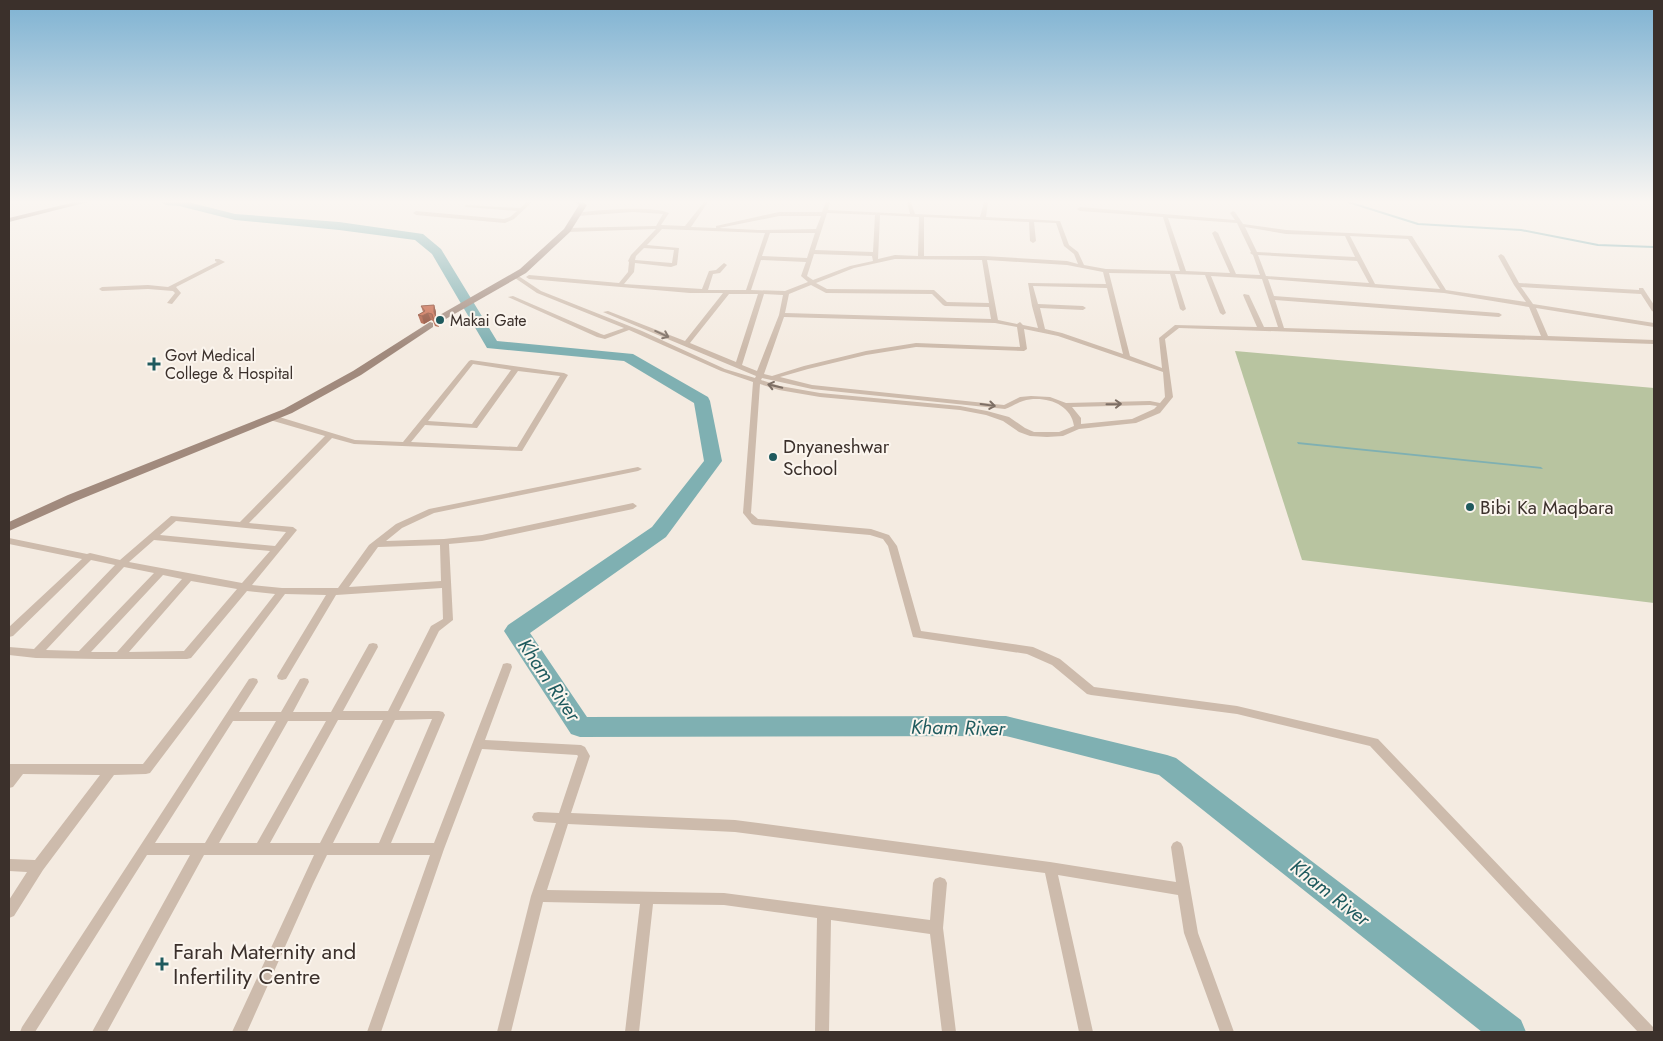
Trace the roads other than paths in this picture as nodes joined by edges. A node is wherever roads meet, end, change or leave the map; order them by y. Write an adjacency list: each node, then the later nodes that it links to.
1 (548, 251): 29 (street)
2 (638, 251): 22 (street)
3 (677, 251): 22 (street)
4 (762, 251): 17 (street)
5 (876, 251): 14 (street)
6 (922, 251): 16 (street)
7 (1073, 251): 25 (street)
8 (1176, 251): 28 (street)
9 (1223, 251): 31 (street)
10 (1355, 251): 19 (street)
11 (1418, 251): 45 (street)
12 (812, 252): 14 (street); 21 (street)
13 (1253, 253): 19 (street); 33 (street)
14 (876, 254): 23 (street)
15 (1501, 256): 35 (street)
16 (922, 257): 18 (street); 23 (street)
17 (759, 258): 21 (street); 43 (street)
18 (984, 258): 25 (street); 51 (street)
19 (1359, 259): 38 (street)
20 (217, 260): 39 (street)
21 (809, 260): 34 (street)
22 (630, 261): 36 (street)
23 (875, 262): 34 (street)
24 (724, 266): 41 (street)
25 (1082, 266): 26 (street)
26 (1106, 271): 27 (street); 37 (street)
27 (1172, 272): 28 (street); 55 (street)
28 (1183, 272): 30 (street)
29 (526, 274): 32 (street); 36 (street); 71 (street, one-way to 71)
30 (1207, 274): 31 (street); 57 (street)
31 (1234, 275): 33 (street)
32 (515, 276): 60 (street); 65 (street)
33 (1264, 277): 38 (street); 49 (street)
34 (812, 283): 46 (street); 51 (street)
35 (1517, 285): 53 (street); 56 (street)
36 (620, 286): 41 (street)
37 (1110, 286): 52 (street); 72 (street)
38 (1373, 286): 45 (street)
39 (170, 288): 40 (street); 50 (street)
40 (102, 289)
41 (705, 291): 42 (street)
42 (727, 292): 43 (street); 71 (street)
43 (748, 292): 44 (street)
44 (761, 292): 46 (street); 73 (street)
45 (1444, 292): 53 (street)
46 (786, 293): 58 (street)
47 (1246, 295): 66 (street)
48 (511, 297): 65 (street)
49 (1271, 298): 59 (street); 67 (street)
50 (170, 303)
51 (992, 305): 61 (street)
52 (1036, 306): 54 (street); 68 (street)
53 (1532, 306): 64 (street); 69 (street)
54 (1083, 308)
55 (1183, 309)
56 (1654, 310)
57 (1224, 313)
58 (782, 315): 61 (street); 77 (street)
59 (1498, 315)
60 (445, 316)
61 (995, 321): 62 (street)
62 (1020, 324): 68 (street); 76 (street)
63 (430, 325): 81 (street)
64 (1654, 325)
65 (629, 328): 77 (street)
66 (1261, 328): 67 (street); 75 (street)
67 (1280, 328): 69 (street)
68 (1042, 329): 72 (street)
69 (1545, 338): 70 (street)
70 (1654, 342)
71 (686, 344): 73 (street)
72 (1127, 358): 75 (street)
73 (738, 366): 77 (street)
74 (516, 368): 83 (street); 83 (street); 86 (street)
75 (1165, 371): 79 (street)
76 (771, 378): 77 (street); 80 (street, one-way to 80)
77 (758, 379): 82 (street, one-way to 77); 151 (street)
78 (1066, 405): 79 (street, one-way to 79); 80 (street); 84 (street)
79 (1161, 405): 84 (street)
80 (1006, 407): 82 (street)
81 (273, 418): 85 (street); 90 (street)
82 (1006, 418): 84 (street)
83 (422, 423): 86 (street)
84 (1078, 428)
85 (330, 435): 86 (street); 89 (street)
86 (405, 445)
87 (638, 469): 94 (street)
88 (632, 506): 93 (street)
89 (242, 525): 91 (street); 95 (street)
90 (9, 526)
91 (152, 537): 95 (street); 97 (street)
92 (9, 541): 96 (street)
93 (444, 542): 94 (street); 100 (street)
94 (377, 544): 103 (street)
95 (277, 549): 101 (street)
96 (90, 556): 97 (street); 104 (street)
97 (122, 563): 98 (street); 107 (street)
98 (161, 570): 99 (street); 108 (street)
99 (189, 577): 101 (street); 109 (street)
100 (447, 584): 103 (street); 114 (street)
101 (244, 587): 102 (street); 109 (street)
102 (282, 591): 103 (street); 120 (street)
103 (337, 591): 111 (street)
104 (9, 633)
105 (372, 646): 115 (street)
106 (9, 652): 107 (street)
107 (36, 654): 108 (street)
108 (82, 655): 109 (street)
109 (120, 656)
110 (507, 667): 118 (street)
111 (282, 676)
112 (253, 682): 116 (street)
113 (304, 682): 117 (street)
114 (391, 715): 115 (street); 129 (street); 130 (street)
115 (334, 716): 117 (street); 128 (street)
116 (230, 717): 117 (street); 125 (street)
117 (284, 717): 127 (street)
118 (478, 744): 123 (street); 126 (street)
119 (14, 769): 120 (street); 121 (street)
120 (111, 770): 132 (street)
121 (9, 783)
122 (538, 817): 123 (street)
123 (564, 818): 133 (street); 136 (street)
124 (1177, 847): 135 (street)
125 (144, 849): 127 (street); 141 (street)
126 (438, 849): 130 (street); 144 (street)
127 (204, 850): 128 (street); 142 (street)
128 (260, 850): 129 (street)
129 (324, 850): 130 (street); 143 (street)
130 (382, 850)
131 (9, 864): 132 (street)
132 (38, 866): 138 (street)
133 (1050, 868): 135 (street); 149 (street)
134 (940, 883): 140 (street)
135 (1184, 890): 150 (street)
136 (538, 896): 137 (street); 145 (street)
137 (647, 898): 139 (street); 146 (street)
138 (9, 911)
139 (824, 913): 140 (street); 147 (street)
140 (936, 928): 148 (street)
141 (27, 1032)
142 (99, 1032)
143 (239, 1032)
144 (374, 1032)
145 (504, 1032)
146 (632, 1032)
147 (822, 1032)
148 (949, 1032)
149 (1086, 1032)
150 (1226, 1032)
151 (1648, 1032)

